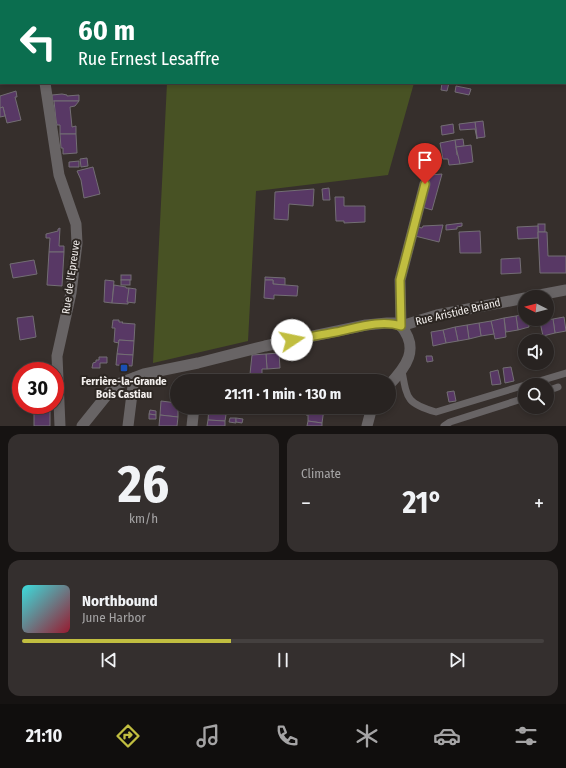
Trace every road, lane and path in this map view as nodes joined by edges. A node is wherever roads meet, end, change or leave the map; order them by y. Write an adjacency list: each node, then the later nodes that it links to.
1 (45, 84): 18 (street, Rue de l'Epreuve)
2 (425, 184): 6 (street)
3 (566, 290): 4 (street)
4 (554, 292)
5 (518, 299): 6 (street, Rue Aristide Briand)
6 (401, 326): 7 (street); 9 (street, Rue Aristide Briand)
7 (402, 371): 10 (street); 12 (lane)
8 (566, 373): 11 (lane)
9 (134, 378): 19 (street, Rue Aristide Briand); 20 (street)
10 (396, 378)
11 (549, 378)
12 (518, 387)
13 (558, 387): 14 (lane)
14 (554, 388)
15 (518, 400): 23 (lane)
16 (193, 414): 21 (street)
17 (370, 414): 22 (street)
18 (60, 426)
19 (82, 426)
20 (128, 426)
21 (192, 426)
22 (367, 426)
23 (444, 426)

